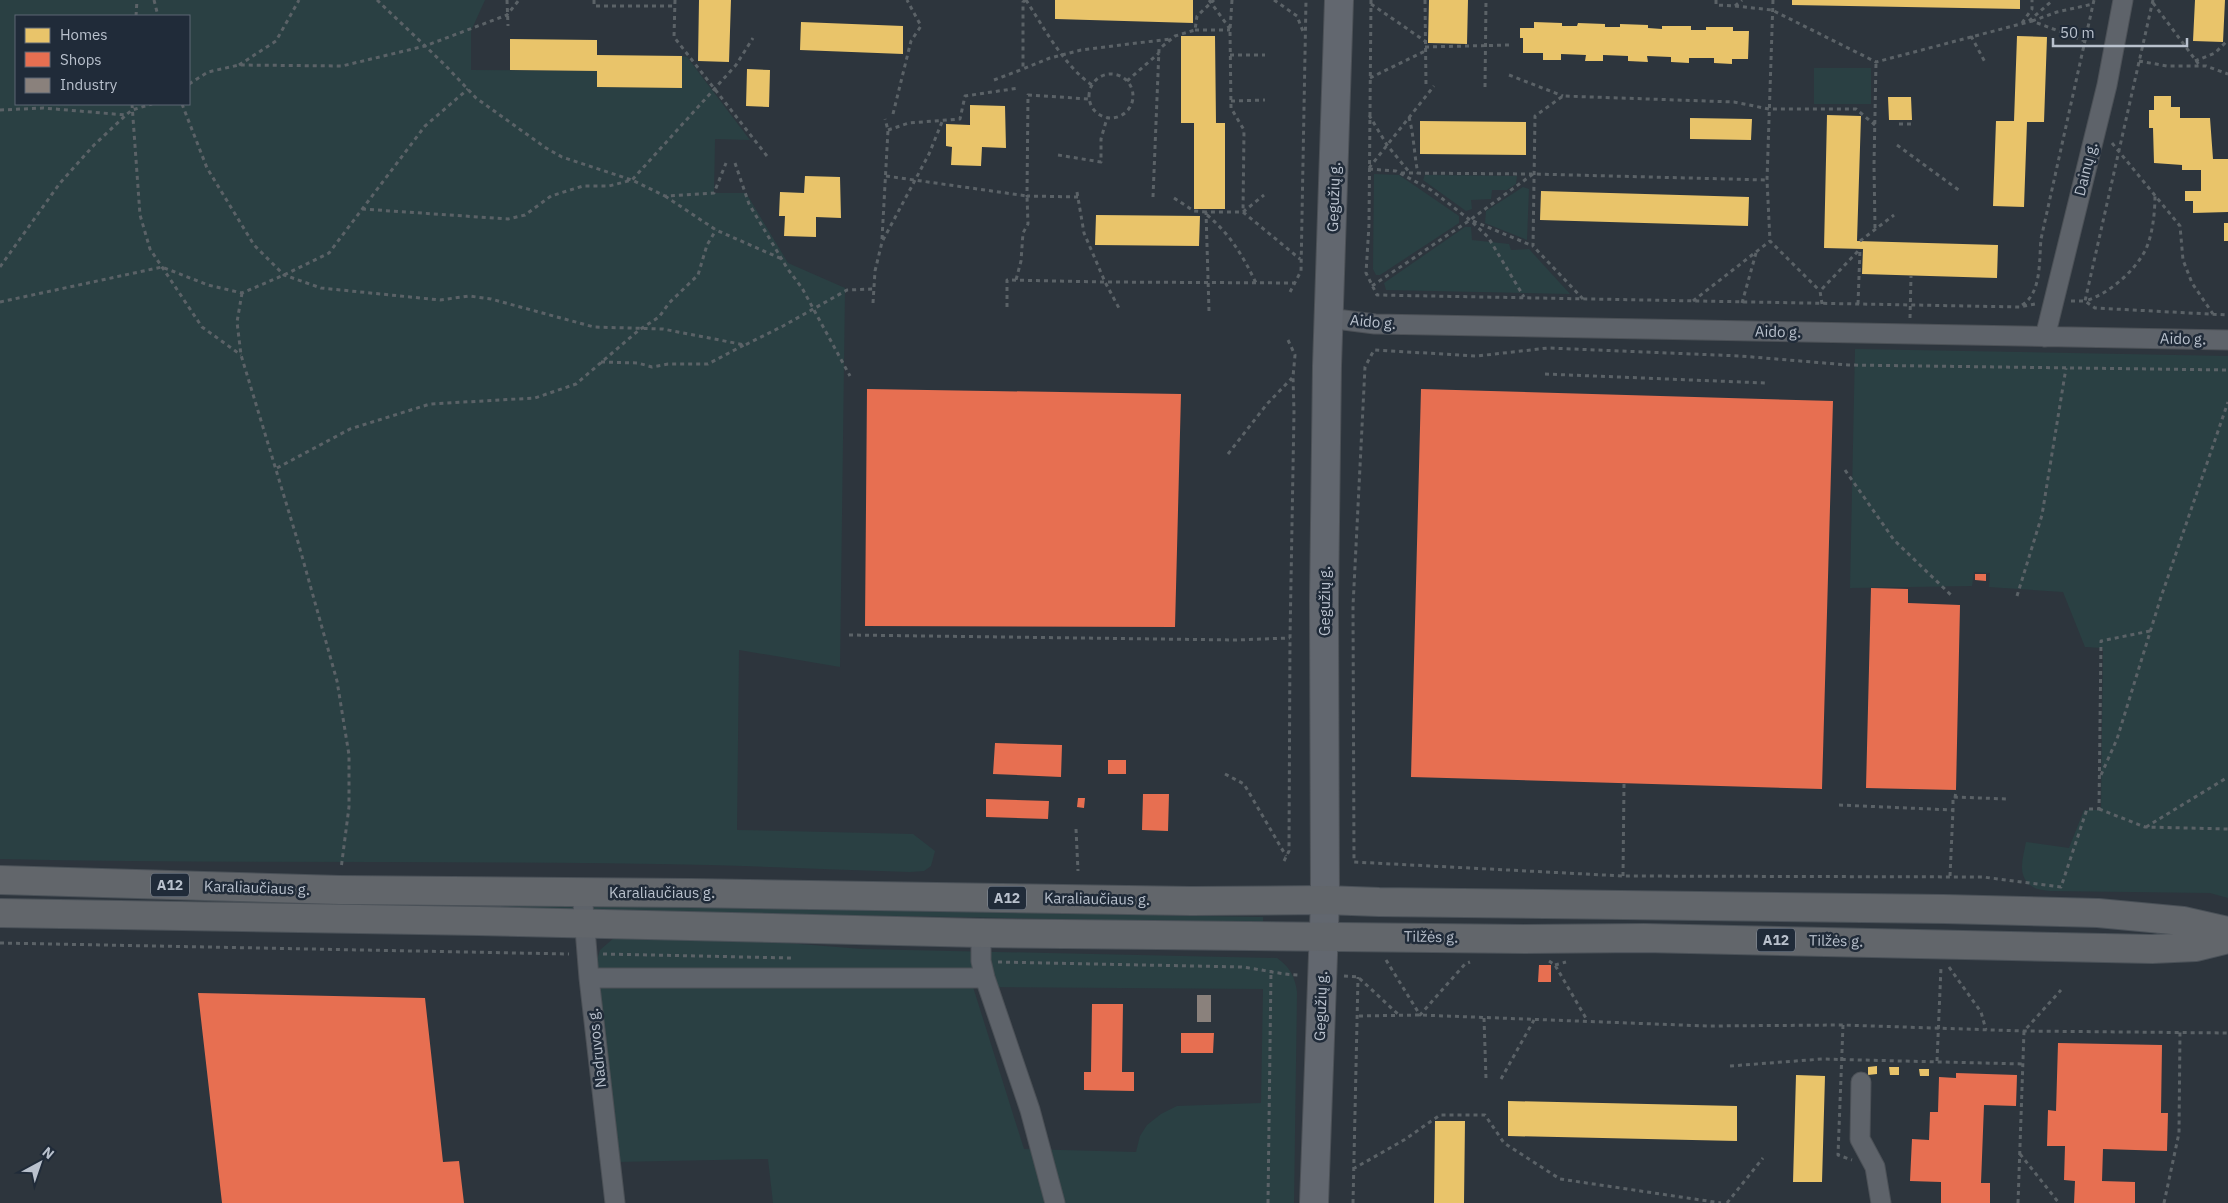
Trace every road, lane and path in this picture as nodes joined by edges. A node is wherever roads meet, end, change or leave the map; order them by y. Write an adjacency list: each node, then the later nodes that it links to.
1 (137, 0): 30 (path)
2 (154, 0): 31 (path)
3 (300, 0): 57 (path)
4 (377, 0): 45 (path)
5 (507, 0): 32 (path)
6 (519, 0): 32 (path)
7 (594, 0): 27 (path)
8 (675, 0): 27 (path)
9 (907, 0): 83 (path)
10 (1026, 0): 50 (path); 59 (path)
11 (1232, 0): 37 (path)
12 (1274, 0): 39 (path)
13 (1306, 0): 39 (path)
14 (1339, 0): 166 (main road, Gegužių g.)
15 (1424, 0): 44 (path)
16 (1486, 0): 46 (path)
17 (1716, 0): 28 (path)
18 (1742, 0): 28 (path)
19 (1772, 0): 29 (path)
20 (2032, 0): 34 (path)
21 (2053, 0): 33 (path)
22 (2124, 0): 93 (street, Dainų g.)
23 (1211, 1): 36 (path); 37 (path)
24 (2153, 1): 53 (path); 54 (path)
25 (1371, 2): 44 (path); 62 (path)
26 (2093, 2): 33 (path); 42 (path)
27 (675, 6): 72 (path)
28 (1735, 6): 29 (path)
29 (1772, 10): 55 (path); 82 (path)
30 (136, 15)
31 (158, 15)
32 (507, 15): 35 (path); 45 (path)
33 (2030, 22): 34 (path); 42 (path)
34 (2022, 24): 38 (path)
35 (508, 26)
36 (1194, 30): 37 (path); 41 (path)
37 (1230, 30): 51 (path)
38 (1971, 36): 55 (path); 56 (path)
39 (1306, 37): 133 (path)
40 (753, 38): 72 (path)
41 (1172, 38): 49 (path); 50 (path)
42 (2085, 40): 159 (path)
43 (2228, 40): 54 (path)
44 (1425, 42): 48 (path)
45 (426, 46): 57 (path); 71 (path)
46 (1486, 46): 47 (path); 48 (path); 69 (path)
47 (1509, 46)
48 (1425, 49): 62 (path); 67 (path)
49 (1159, 52): 64 (path); 118 (path)
50 (1063, 55): 59 (path); 66 (path)
51 (1230, 56): 52 (path); 76 (path)
52 (1265, 56)
53 (2139, 60): 58 (path); 97 (path)
54 (2195, 60): 58 (path)
55 (1876, 62): 92 (path)
56 (1986, 64)
57 (239, 65): 65 (path)
58 (2200, 66): 60 (path)
59 (1023, 69): 63 (path)
60 (2228, 74)
61 (1509, 75): 73 (path)
62 (1370, 78): 84 (path)
63 (994, 80)
64 (1127, 81): 66 (path); 87 (path)
65 (190, 83)
66 (1092, 85): 74 (path)
67 (1426, 86)
68 (1434, 86): 86 (path)
69 (1485, 87)
70 (1019, 88): 89 (path)
71 (468, 89): 108 (path); 120 (path)
72 (713, 89): 99 (path); 108 (path)
73 (1564, 96): 82 (path); 106 (path)
74 (1089, 99): 87 (path); 116 (path)
75 (1265, 100): 76 (path)
76 (1231, 101): 121 (path)
77 (132, 105): 81 (path)
78 (149, 105): 81 (path)
79 (182, 105): 136 (path)
80 (0, 110): 85 (path)
81 (132, 110): 85 (path); 135 (path)
82 (1769, 110): 92 (path); 110 (path)
83 (894, 114)
84 (1369, 114): 95 (path); 102 (path)
85 (126, 115): 134 (path)
86 (1409, 117): 95 (path); 105 (path)
87 (1107, 118): 98 (path)
88 (885, 119): 94 (path)
89 (942, 122): 94 (path); 109 (path)
90 (1898, 124): 91 (path)
91 (1914, 124)
92 (1875, 125): 125 (path)
93 (2097, 125): 97 (path); 151 (street, Dainų g.)
94 (888, 130): 107 (path)
95 (1387, 145): 102 (path); 104 (path)
96 (1898, 146): 111 (path)
97 (2118, 151): 114 (path); 152 (path)
98 (1058, 155)
99 (767, 156)
100 (726, 163): 115 (path)
101 (735, 164): 132 (path)
102 (1369, 168): 103 (path); 143 (path)
103 (1400, 173): 104 (path); 124 (path)
104 (1410, 173): 105 (path)
105 (1418, 174): 106 (path)
106 (1533, 174): 110 (path); 124 (path); 130 (path)
107 (886, 176): 109 (path); 129 (path)
108 (632, 180): 115 (path); 120 (path)
109 (914, 180): 116 (path); 129 (path)
110 (1767, 180): 127 (path)
111 (1960, 191)
112 (1077, 192): 117 (path)
113 (1264, 195): 121 (path)
114 (2154, 195): 152 (path); 164 (path)
115 (665, 196): 126 (path)
116 (1027, 196): 117 (path); 138 (path)
117 (1078, 197): 139 (path)
118 (1153, 197)
119 (1174, 198): 122 (path)
120 (362, 209): 136 (path)
121 (1243, 212): 122 (path); 133 (path)
122 (1206, 213): 140 (path); 141 (path)
123 (1894, 215): 125 (path)
124 (1470, 220): 130 (path); 143 (path); 148 (path)
125 (1876, 228): 128 (path)
126 (716, 230): 132 (path); 167 (path)
127 (1770, 241): 131 (path); 145 (path)
128 (1860, 241)
129 (882, 242): 144 (path)
130 (1533, 246): 149 (path)
131 (1756, 252): 150 (path); 155 (path)
132 (782, 259): 161 (path)
133 (1301, 260): 142 (path)
134 (0, 267)
135 (162, 267): 147 (path); 153 (path); 173 (path)
136 (284, 275): 147 (path); 167 (path)
137 (1911, 276): 158 (path)
138 (1016, 280): 139 (path); 160 (path)
139 (1105, 282): 140 (path); 162 (path)
140 (1208, 283): 141 (path); 163 (path)
141 (1256, 283): 142 (path)
142 (1296, 283): 146 (path)
143 (1372, 286): 148 (path)
144 (873, 289): 154 (path); 161 (path)
145 (1820, 291): 156 (path); 157 (path)
146 (1290, 292)
147 (242, 293): 173 (path)
148 (1524, 297): 149 (path)
149 (1584, 300): 150 (path)
150 (1693, 301): 155 (path)
151 (2054, 301): 152 (path); 159 (path); 169 (street, Dainų g.)
152 (2085, 301): 164 (path)
153 (0, 302)
154 (873, 303)
155 (1742, 303): 156 (path)
156 (1822, 304): 157 (path)
157 (1858, 304): 158 (path)
158 (1910, 305): 159 (path); 168 (path)
159 (2020, 306)
160 (1007, 307)
161 (813, 309): 172 (path); 178 (path)
162 (1120, 310)
163 (1209, 311)
164 (2212, 314): 165 (path)
165 (2228, 315)
166 (1328, 318): 168 (street, Aido g.); 211 (main road, Gegužių g.)
167 (640, 330): 172 (path); 174 (path)
168 (1911, 335): 169 (street, Aido g.)
169 (2045, 337): 171 (street, Aido g.)
170 (1288, 340): 179 (path)
171 (2228, 340)
172 (745, 345): 174 (path)
173 (241, 354): 183 (path)
174 (600, 362): 183 (path)
175 (2066, 368): 176 (path); 186 (path); 206 (path)
176 (2228, 370)
177 (1546, 374): 180 (path)
178 (850, 376)
179 (1293, 377): 182 (path); 189 (path)
180 (1766, 383)
181 (2228, 402): 187 (path)
182 (1228, 454)
183 (276, 468): 209 (path)
184 (1844, 470): 185 (path)
185 (1951, 595)
186 (2017, 596)
187 (2150, 631): 191 (path); 191 (path)
188 (849, 635): 189 (path)
189 (1290, 638): 203 (path)
190 (1226, 774): 203 (path)
191 (2100, 777): 198 (path)
192 (2228, 777): 200 (path)
193 (1624, 783): 206 (path)
194 (1956, 790): 195 (path)
195 (1955, 798): 196 (path); 199 (path)
196 (2008, 799)
197 (1839, 806): 199 (path)
198 (2099, 809): 200 (path); 207 (path)
199 (1953, 810): 207 (path)
200 (2145, 827): 202 (path)
201 (1076, 829): 205 (path)
202 (2228, 829)
203 (1286, 856): 204 (path)
204 (1284, 861)
205 (1078, 871)
206 (1623, 876): 207 (path)
207 (1950, 877)
208 (0, 880): 209 (highway, Karaliaučiaus g. / A12)
209 (340, 890): 210 (highway, Karaliaučiaus g. / A12)
210 (582, 892): 211 (highway, Karaliaučiaus g. / A12); 213 (street, Nadruvos g.)
211 (1325, 900): 214 (highway, A12); 216 (main road, Gegužių g.)
212 (0, 912): 213 (highway, Karaliaučiaus g. / A12)
213 (585, 923): 215 (highway, Karaliaučiaus g. / A12); 221 (street, Nadruvos g.)
214 (2228, 931)
215 (981, 933): 216 (highway, Karaliaučiaus g. / A12); 225 (street)
216 (1324, 937): 219 (highway, Tilžės g. / A12); 227 (main road, Gegužių g.)
217 (2228, 939): 219 (highway, Tilžės g. / A12)
218 (0, 943): 221 (path)
219 (1942, 950): 236 (path); 237 (path)
220 (1381, 951): 230 (path)
221 (587, 954): 223 (path); 228 (street, Nadruvos g.)
222 (1542, 956): 235 (path)
223 (793, 958)
224 (1473, 961): 230 (path)
225 (983, 970): 226 (path); 228 (street); 251 (street)
226 (1270, 970): 227 (path); 252 (path)
227 (1322, 976): 253 (main road, Gegužių g.)
228 (589, 978): 250 (street, Nadruvos g.)
229 (2060, 990): 238 (path)
230 (1420, 1015): 232 (path); 233 (path)
231 (1359, 1016): 232 (path); 232 (path); 249 (path)
232 (1400, 1016)
233 (1484, 1018): 234 (path); 244 (path)
234 (1534, 1020): 235 (path); 245 (path)
235 (1588, 1021): 236 (path)
236 (1938, 1029): 237 (path); 241 (path)
237 (1986, 1030): 238 (path)
238 (2024, 1031): 239 (path); 242 (path)
239 (2180, 1032): 240 (path); 260 (path)
240 (2228, 1033)
241 (1937, 1061): 242 (path); 243 (path)
242 (2023, 1064): 247 (path)
243 (1730, 1066)
244 (1486, 1079)
245 (1502, 1079)
246 (1861, 1082): 257 (street)
247 (2019, 1154): 258 (path); 259 (path)
248 (1762, 1158): 256 (path)
249 (1353, 1169): 254 (path); 255 (path)
250 (615, 1203)
251 (1055, 1203)
252 (1268, 1203)
253 (1314, 1203)
254 (1353, 1203)
255 (1721, 1203)
256 (1728, 1203)
257 (1881, 1203)
258 (2018, 1203)
259 (2059, 1203)
260 (2164, 1203)

